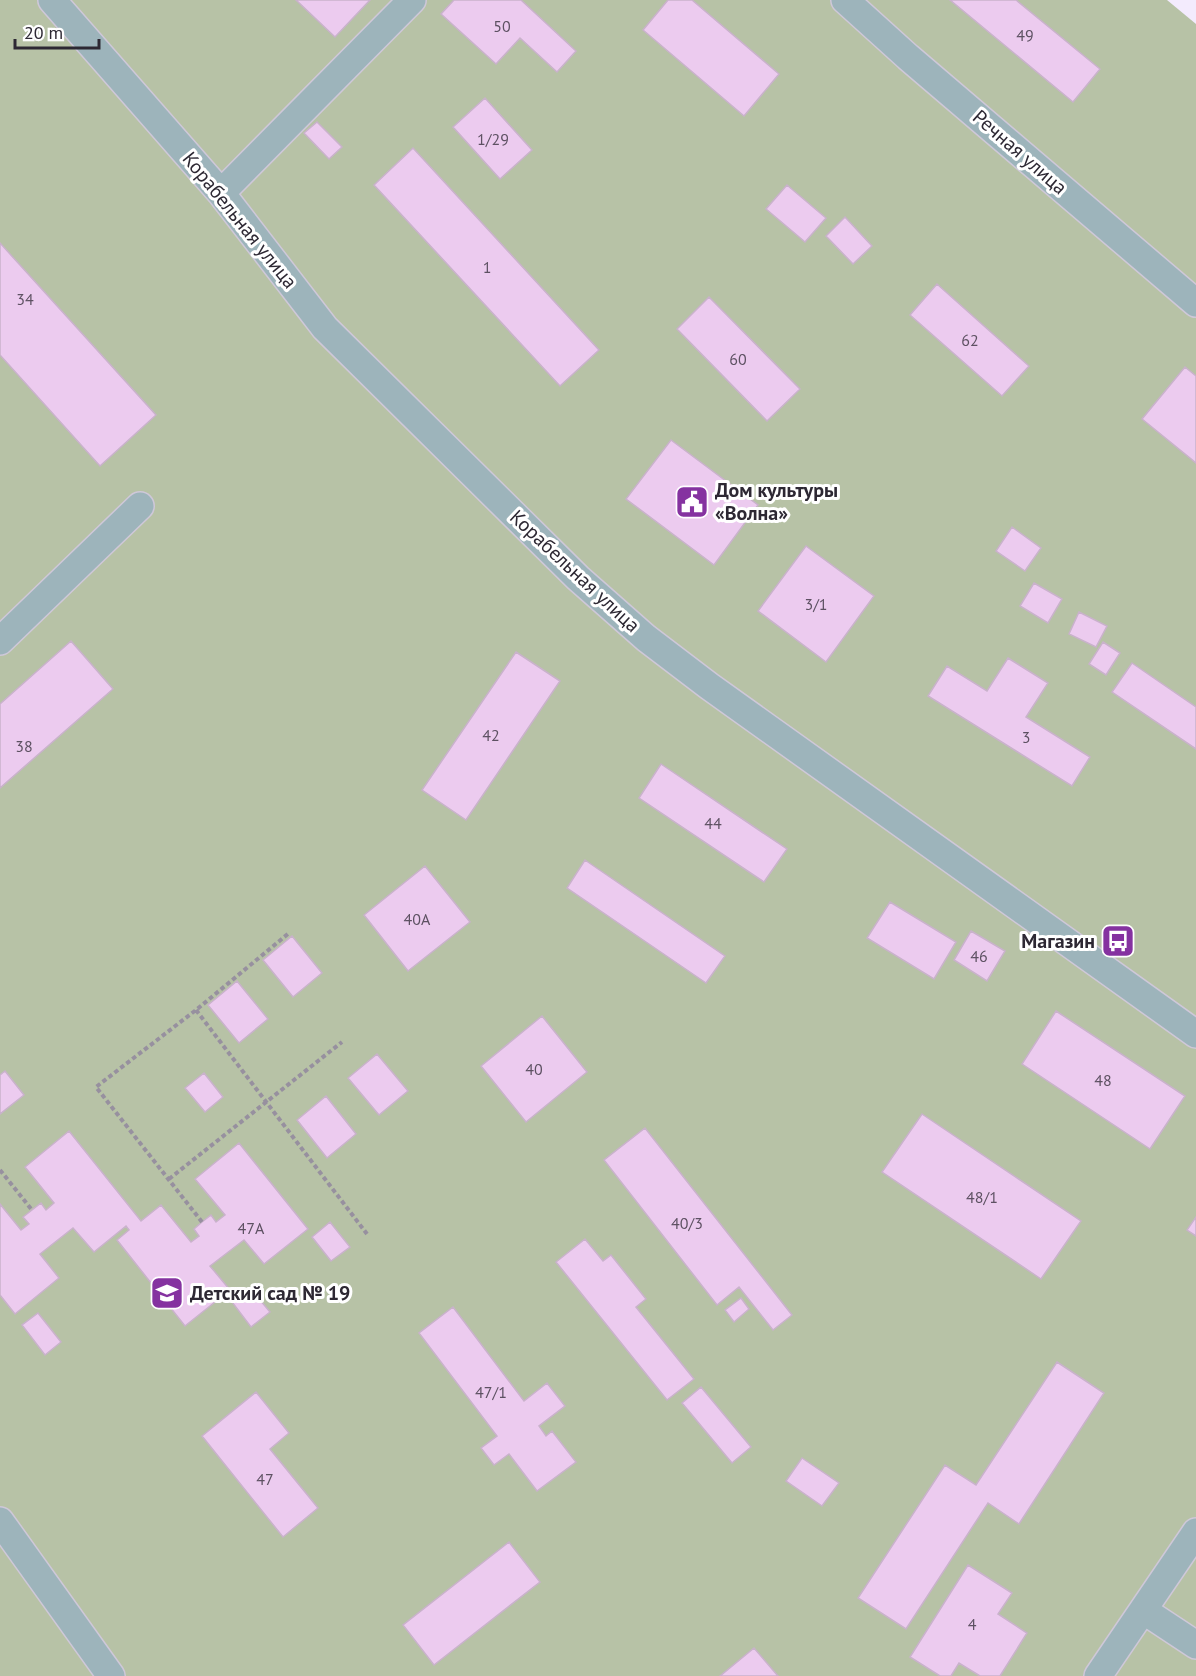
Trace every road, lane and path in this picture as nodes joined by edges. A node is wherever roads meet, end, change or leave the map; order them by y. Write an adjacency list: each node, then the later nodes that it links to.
1 (52, 0): 4 (street, Корабельная улица)
2 (412, 0): 4 (street)
3 (844, 0): 5 (street, Речная улица)
4 (220, 192): 10 (street, Корабельная улица)
5 (1196, 303)
6 (140, 506): 7 (street)
7 (0, 641)
8 (289, 933): 9 (path)
9 (196, 1010): 12 (path); 14 (path)
10 (1196, 1034)
11 (342, 1042): 12 (path)
12 (266, 1102): 14 (path); 17 (path)
13 (0, 1170): 15 (path)
14 (169, 1179): 16 (path)
15 (32, 1210)
16 (202, 1222)
17 (368, 1234)
18 (0, 1521): 22 (street)
19 (1196, 1532): 20 (street)
20 (1143, 1610): 21 (street); 23 (street)
21 (1196, 1645)
22 (111, 1676)
23 (1098, 1676)

